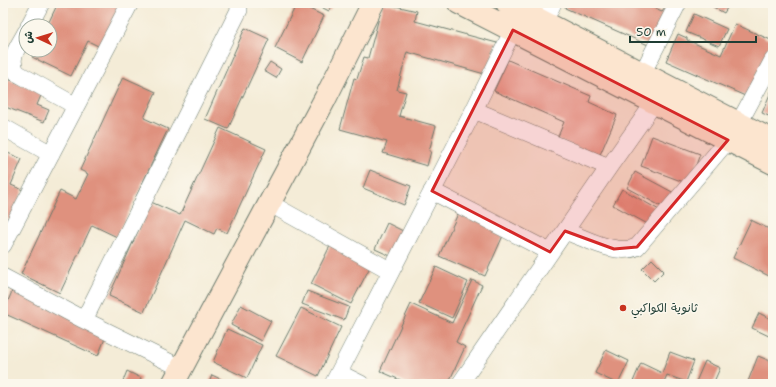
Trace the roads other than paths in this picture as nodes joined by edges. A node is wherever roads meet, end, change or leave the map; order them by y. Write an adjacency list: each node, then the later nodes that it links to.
1 (41, 3): 9 (street)
2 (130, 3): 15 (street)
3 (373, 3): 24 (main road)
4 (459, 3): 10 (main road)
5 (507, 3): 8 (main road)
6 (678, 3): 13 (street)
7 (239, 10): 30 (street)
8 (548, 13): 13 (main road)
9 (33, 18)
10 (513, 30): 14 (main road); 16 (street)
11 (18, 49): 15 (street)
12 (773, 60): 18 (street)
13 (642, 74): 18 (main road)
14 (654, 103): 18 (main road); 22 (street)
15 (76, 106): 20 (street)
16 (474, 110): 22 (street); 23 (street)
17 (3, 127): 20 (street)
18 (734, 132): 19 (main road); 21 (main road); 25 (street)
19 (773, 141)
20 (51, 154): 26 (street)
21 (773, 163)
22 (609, 167): 25 (street)
23 (432, 191): 27 (street); 28 (street)
24 (269, 203): 28 (street); 31 (main road)
25 (565, 230): 27 (street)
26 (3, 245)
27 (550, 252): 34 (street)
28 (391, 271): 32 (street)
29 (3, 277): 30 (street)
30 (84, 320): 31 (street)
31 (177, 376)
32 (336, 379): 33 (street)
33 (361, 384)
34 (460, 384)

